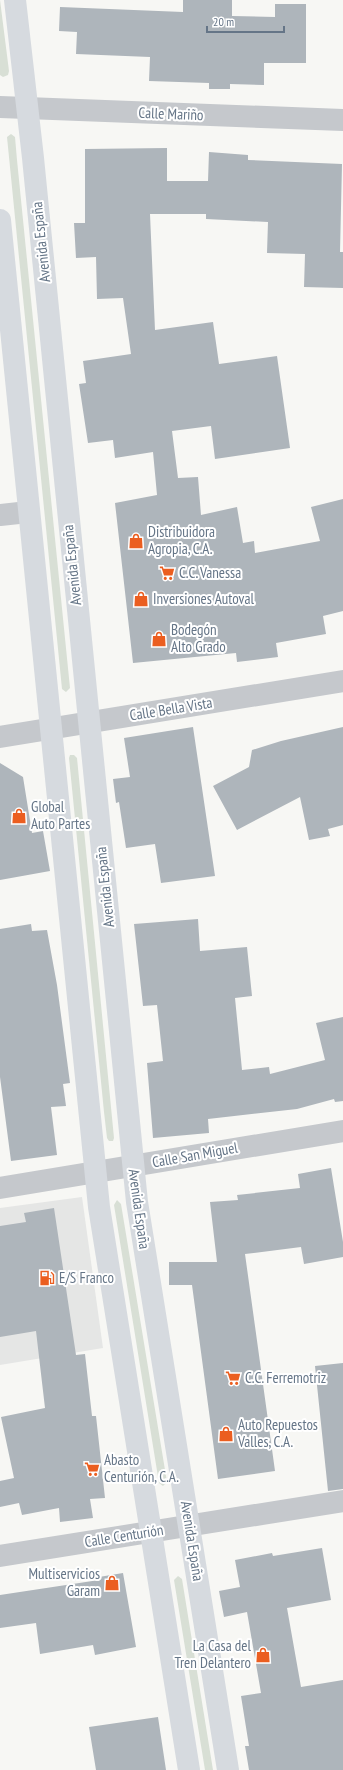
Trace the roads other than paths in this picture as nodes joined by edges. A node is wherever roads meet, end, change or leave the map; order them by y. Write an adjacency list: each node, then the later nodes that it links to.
1 (15, 0): 3 (main road, Avenida España)
2 (0, 107): 3 (street, Calle Mariño)
3 (27, 108): 4 (street, Calle Mariño); 9 (main road, Avenida España)
4 (343, 120)
5 (0, 220): 6 (main road)
6 (28, 512): 7 (street); 10 (main road)
7 (0, 515)
8 (343, 681): 9 (street, Calle Bella Vista)
9 (89, 722): 10 (street, Calle Bella Vista); 13 (main road, Avenida España)
10 (50, 729): 11 (street, Calle Bella Vista); 14 (main road)
11 (0, 737)
12 (343, 1131): 13 (street, Calle San Miguel)
13 (133, 1166): 14 (street, Calle San Miguel); 17 (main road, Avenida España)
14 (95, 1172): 15 (street, Calle San Miguel); 18 (main road)
15 (0, 1188)
16 (343, 1501): 17 (street, Calle Centurión)
17 (189, 1526): 18 (street, Calle Centurión); 21 (main road, Avenida España)
18 (151, 1532): 19 (street, Calle Centurión); 20 (main road)
19 (0, 1556)
20 (189, 1770)
21 (228, 1770)

